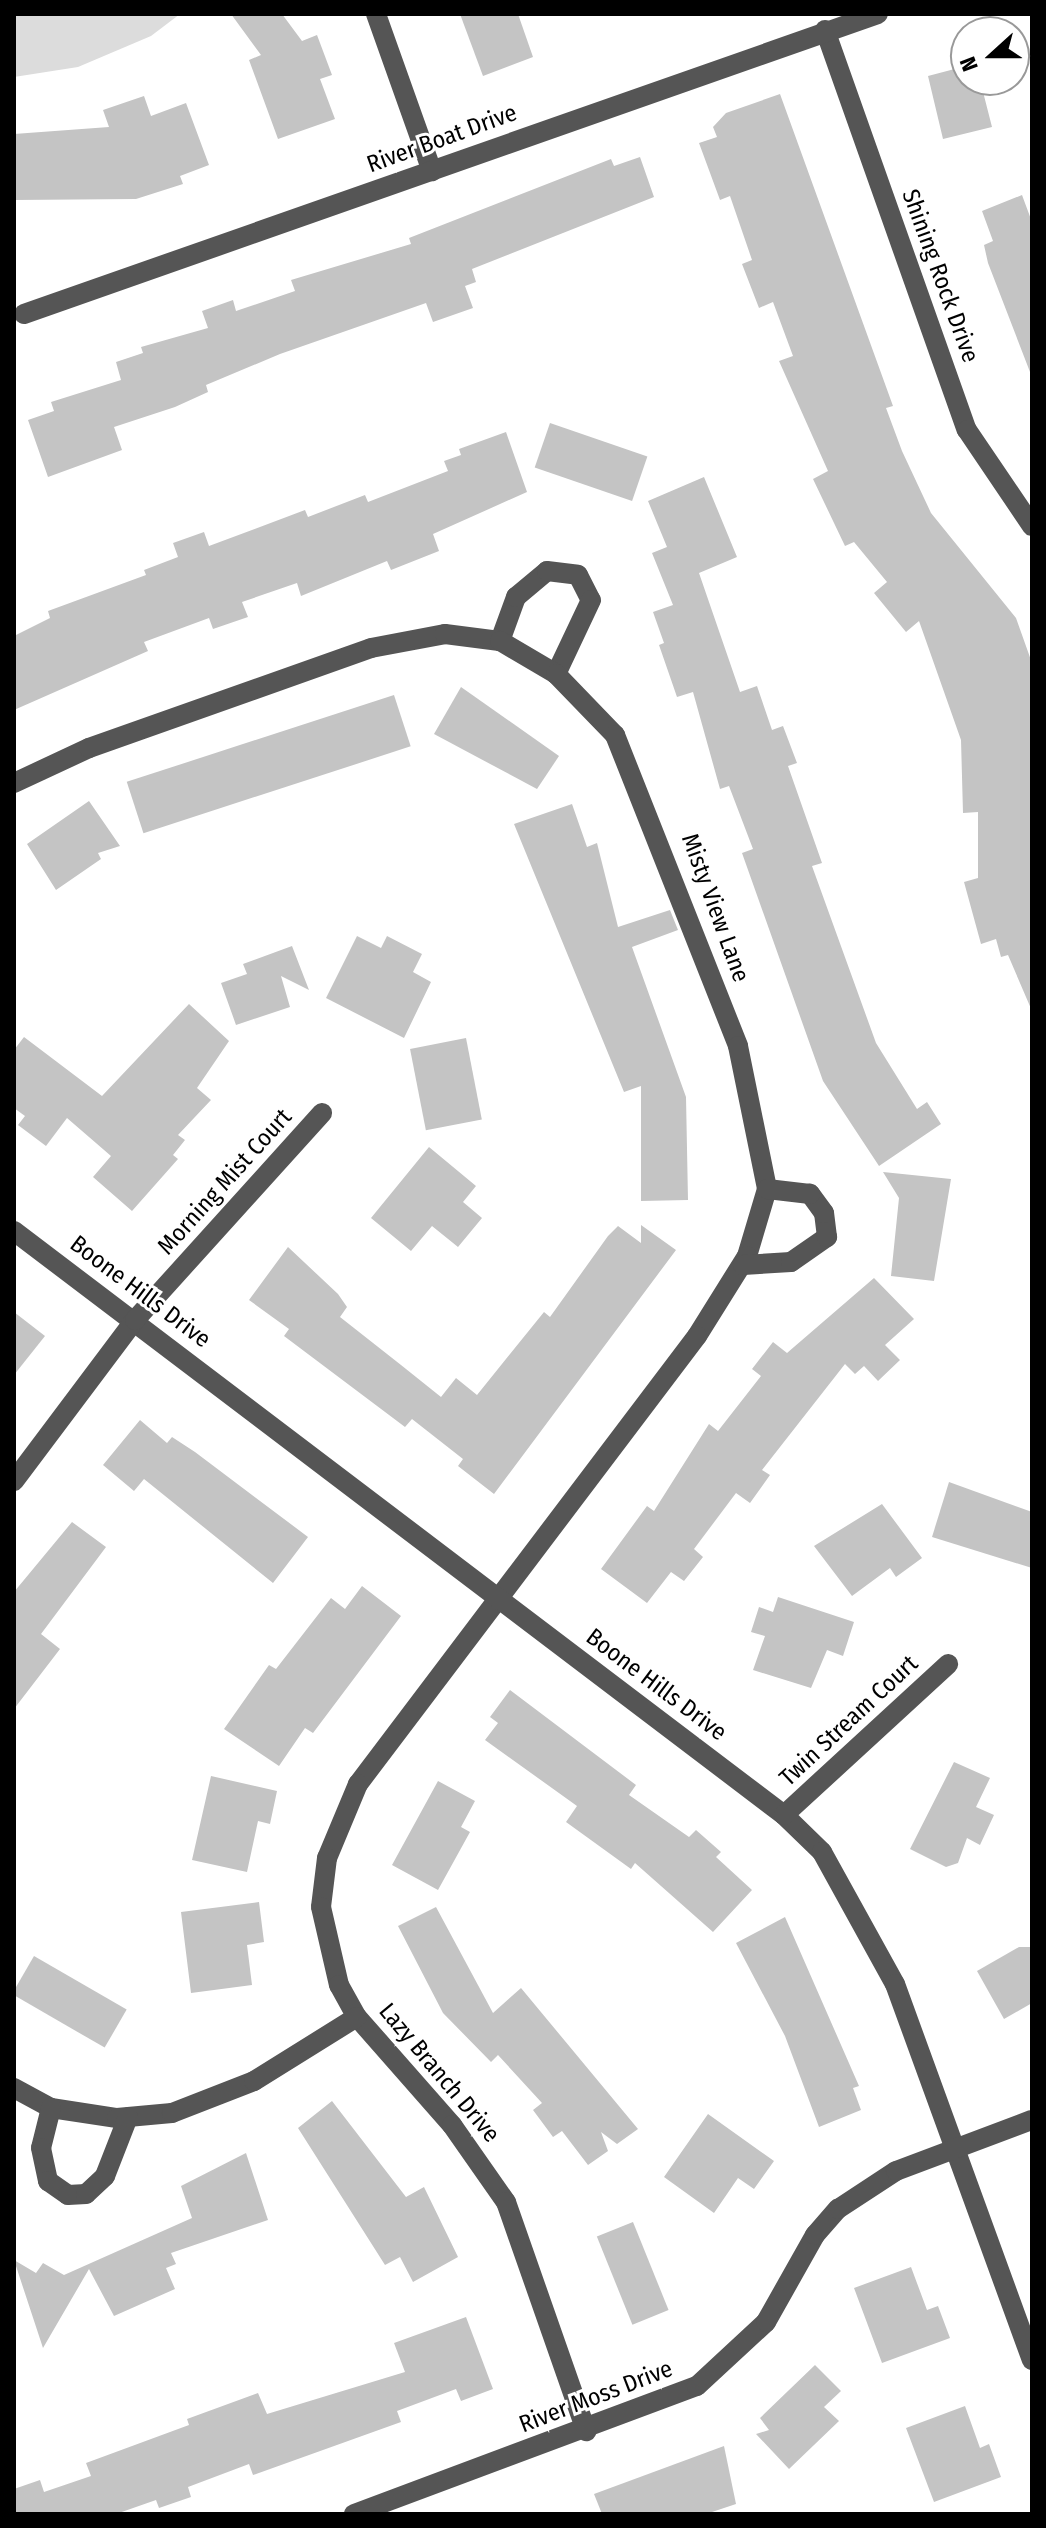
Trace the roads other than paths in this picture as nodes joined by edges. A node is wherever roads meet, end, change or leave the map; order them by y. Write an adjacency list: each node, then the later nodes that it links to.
1 (376, 14): 4 (street)
2 (878, 14): 3 (street, River Boat Drive)
3 (825, 30): 4 (street, River Boat Drive); 6 (street, Shining Rock Drive)
4 (432, 171): 5 (street, River Boat Drive)
5 (24, 314)
6 (1032, 526)
7 (500, 641): 8 (street, Misty View Lane); 8 (street); 9 (street, Misty View Lane)
8 (556, 674): 11 (street, Misty View Lane)
9 (14, 783)
10 (322, 1113): 14 (street, Morning Mist Court)
11 (767, 1189): 13 (street, Misty View Lane); 13 (street)
12 (14, 1231): 14 (street, Boone Hills Drive)
13 (743, 1265): 16 (street, Misty View Lane)
14 (135, 1320): 15 (street, Morning Mist Court); 16 (street, Boone Hills Drive)
15 (14, 1481)
16 (496, 1595): 18 (street, Boone Hills Drive); 19 (street, Lazy Branch Drive)
17 (948, 1664): 18 (street, Twin Stream Court)
18 (784, 1815): 24 (street, Boone Hills Drive)
19 (357, 2017): 22 (street); 26 (street, Lazy Branch Drive)
20 (14, 2088): 21 (street)
21 (51, 2108): 22 (street); 22 (street)
22 (128, 2117)
23 (1032, 2120): 24 (street, River Moss Drive)
24 (955, 2148): 25 (street, Boone Hills Drive); 26 (street, River Moss Drive)
25 (1032, 2360)
26 (586, 2431): 27 (street, River Moss Drive)
27 (354, 2514)

